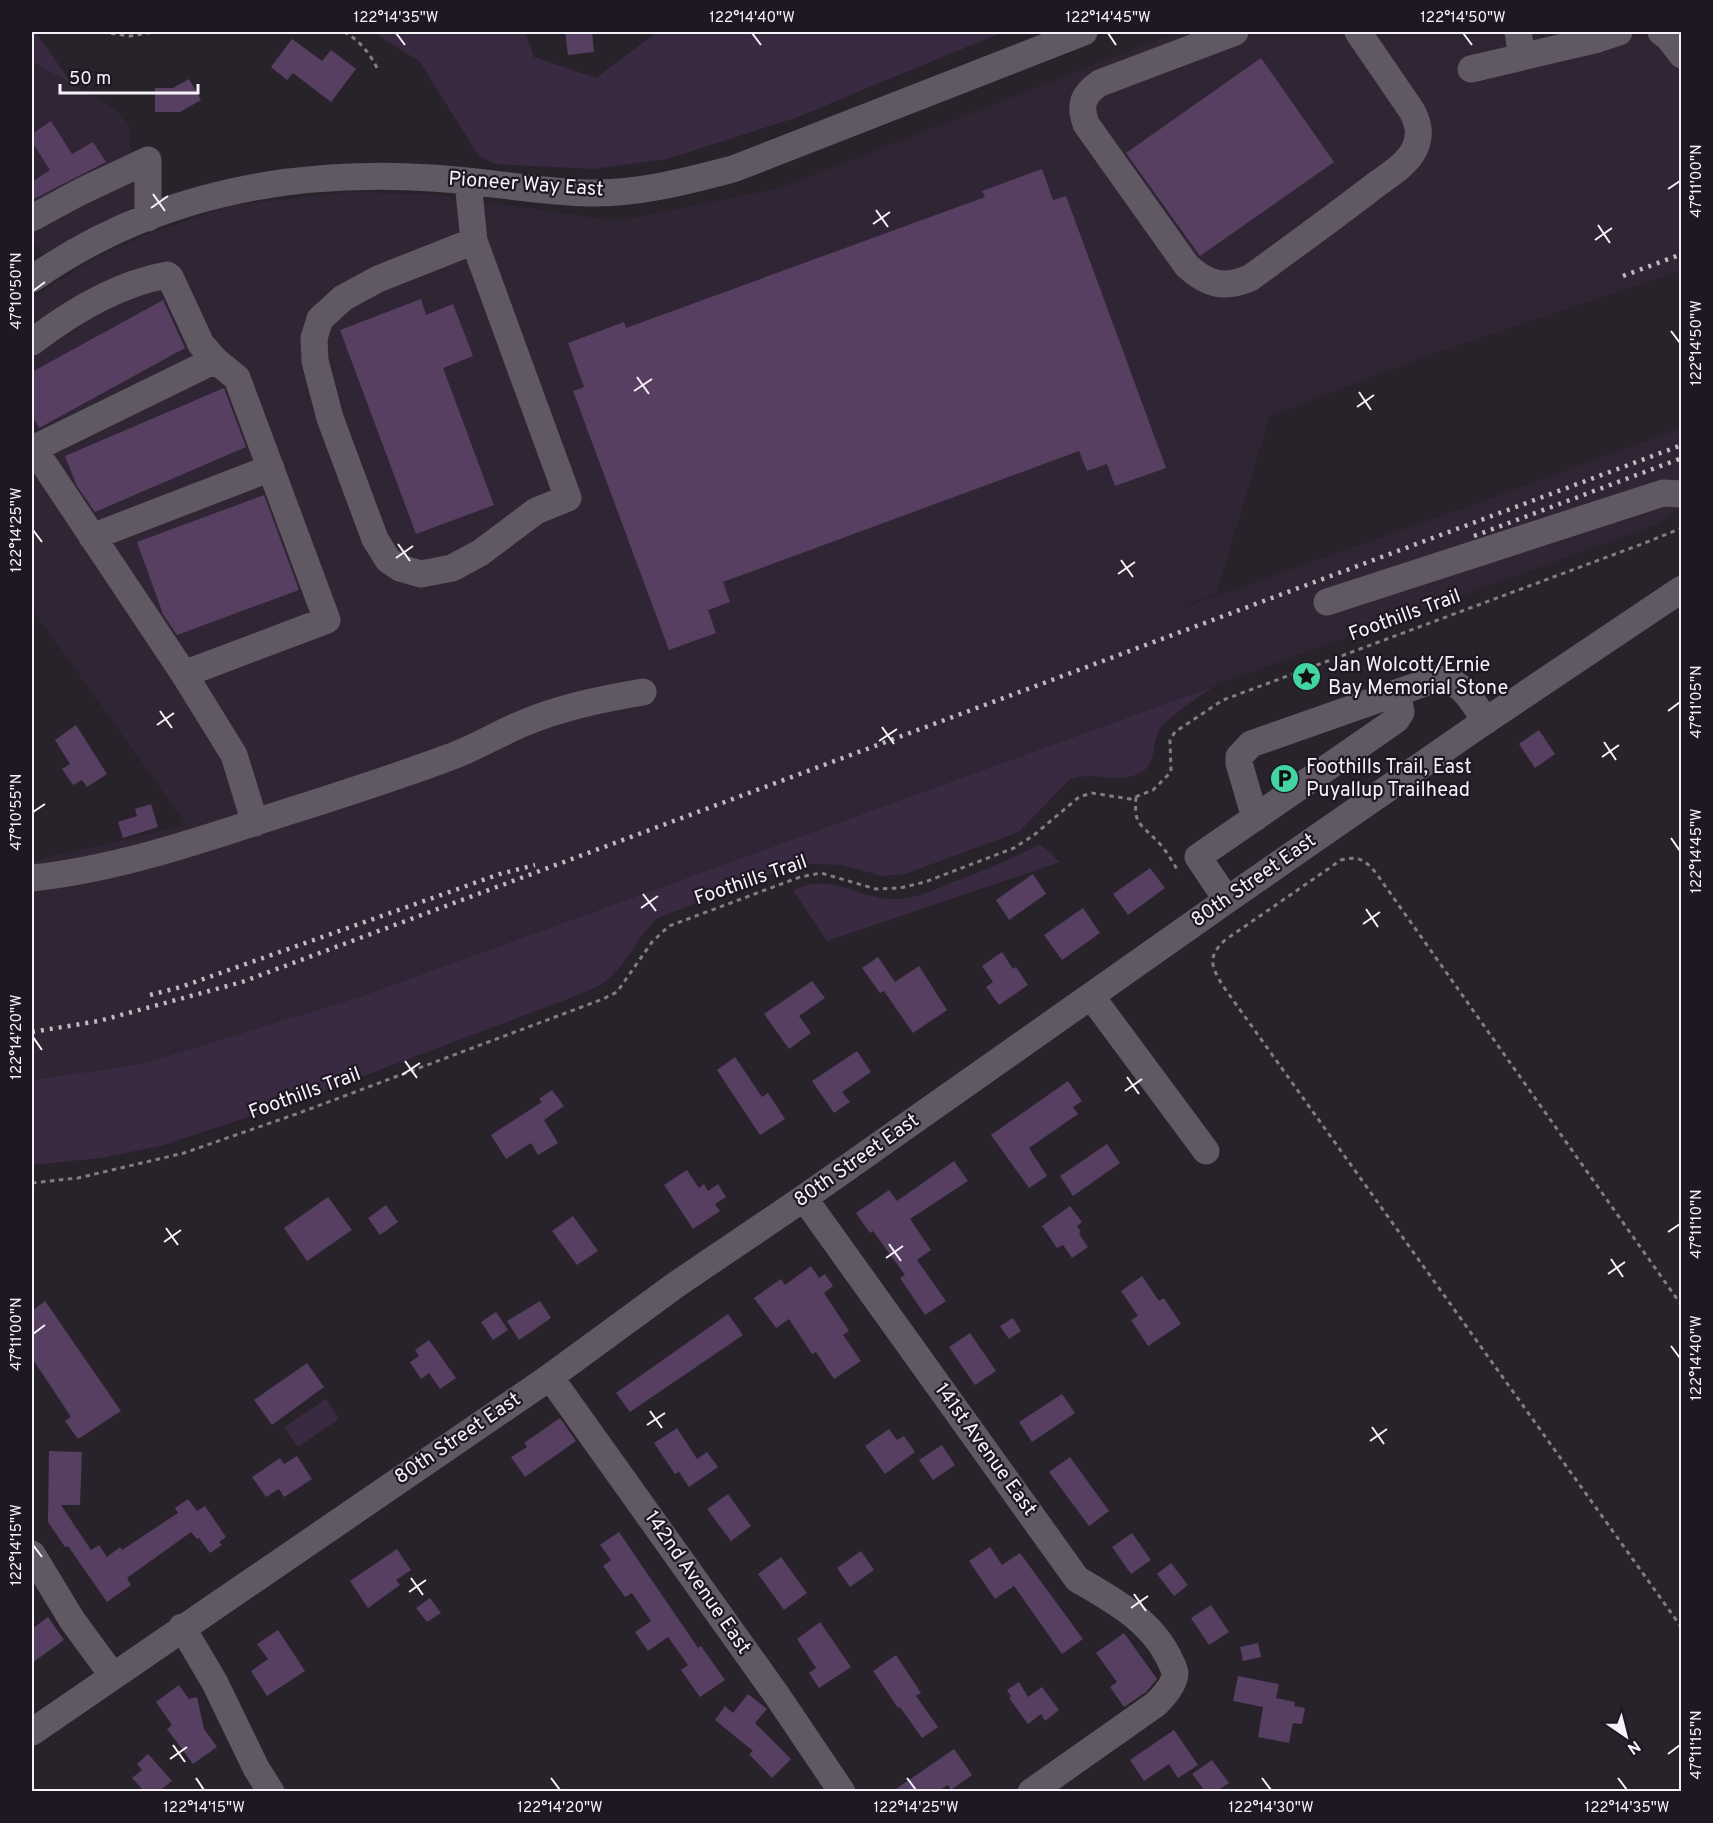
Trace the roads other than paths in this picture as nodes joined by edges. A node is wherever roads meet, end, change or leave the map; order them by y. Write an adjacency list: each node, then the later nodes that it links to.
1 (1084, 32): 9 (street, Pioneer Way East)
2 (1234, 32): 3 (street)
3 (1358, 32)
4 (1619, 32): 6 (street)
5 (1661, 32): 7 (street)
6 (1520, 44): 8 (street)
7 (1682, 56)
8 (1471, 69)
9 (468, 182): 11 (street, Pioneer Way East); 12 (street)
10 (32, 218): 11 (street)
11 (148, 218): 13 (street, Pioneer Way East)
12 (474, 242): 12 (street)
13 (34, 272)
14 (32, 342): 15 (street)
15 (215, 360): 16 (street); 17 (street)
16 (32, 447): 19 (street)
17 (271, 468): 19 (street); 22 (street)
18 (1682, 494): 21 (street)
19 (92, 537): 22 (street)
20 (1682, 589): 25 (street, 80th Street East)
21 (1327, 602)
22 (184, 674): 27 (street)
23 (643, 692): 27 (street)
24 (1397, 693): 25 (street); 26 (street); 26 (street)
25 (1486, 721): 29 (street, 80th Street East)
26 (1255, 818): 29 (street)
27 (255, 823): 28 (street)
28 (32, 878)
29 (1227, 900): 30 (street, 80th Street East)
30 (1091, 996): 31 (street); 32 (street, 80th Street East)
31 (1206, 1151)
32 (804, 1198): 33 (street, 80th Street East); 40 (street, 141st Avenue East)
33 (550, 1377): 35 (street, 80th Street East); 39 (street, 142nd Avenue East)
34 (32, 1554): 36 (street)
35 (182, 1627): 36 (street, 80th Street East); 38 (street)
36 (113, 1676): 37 (street, 80th Street East)
37 (32, 1732)
38 (271, 1791)
39 (842, 1791)
40 (1031, 1791)

